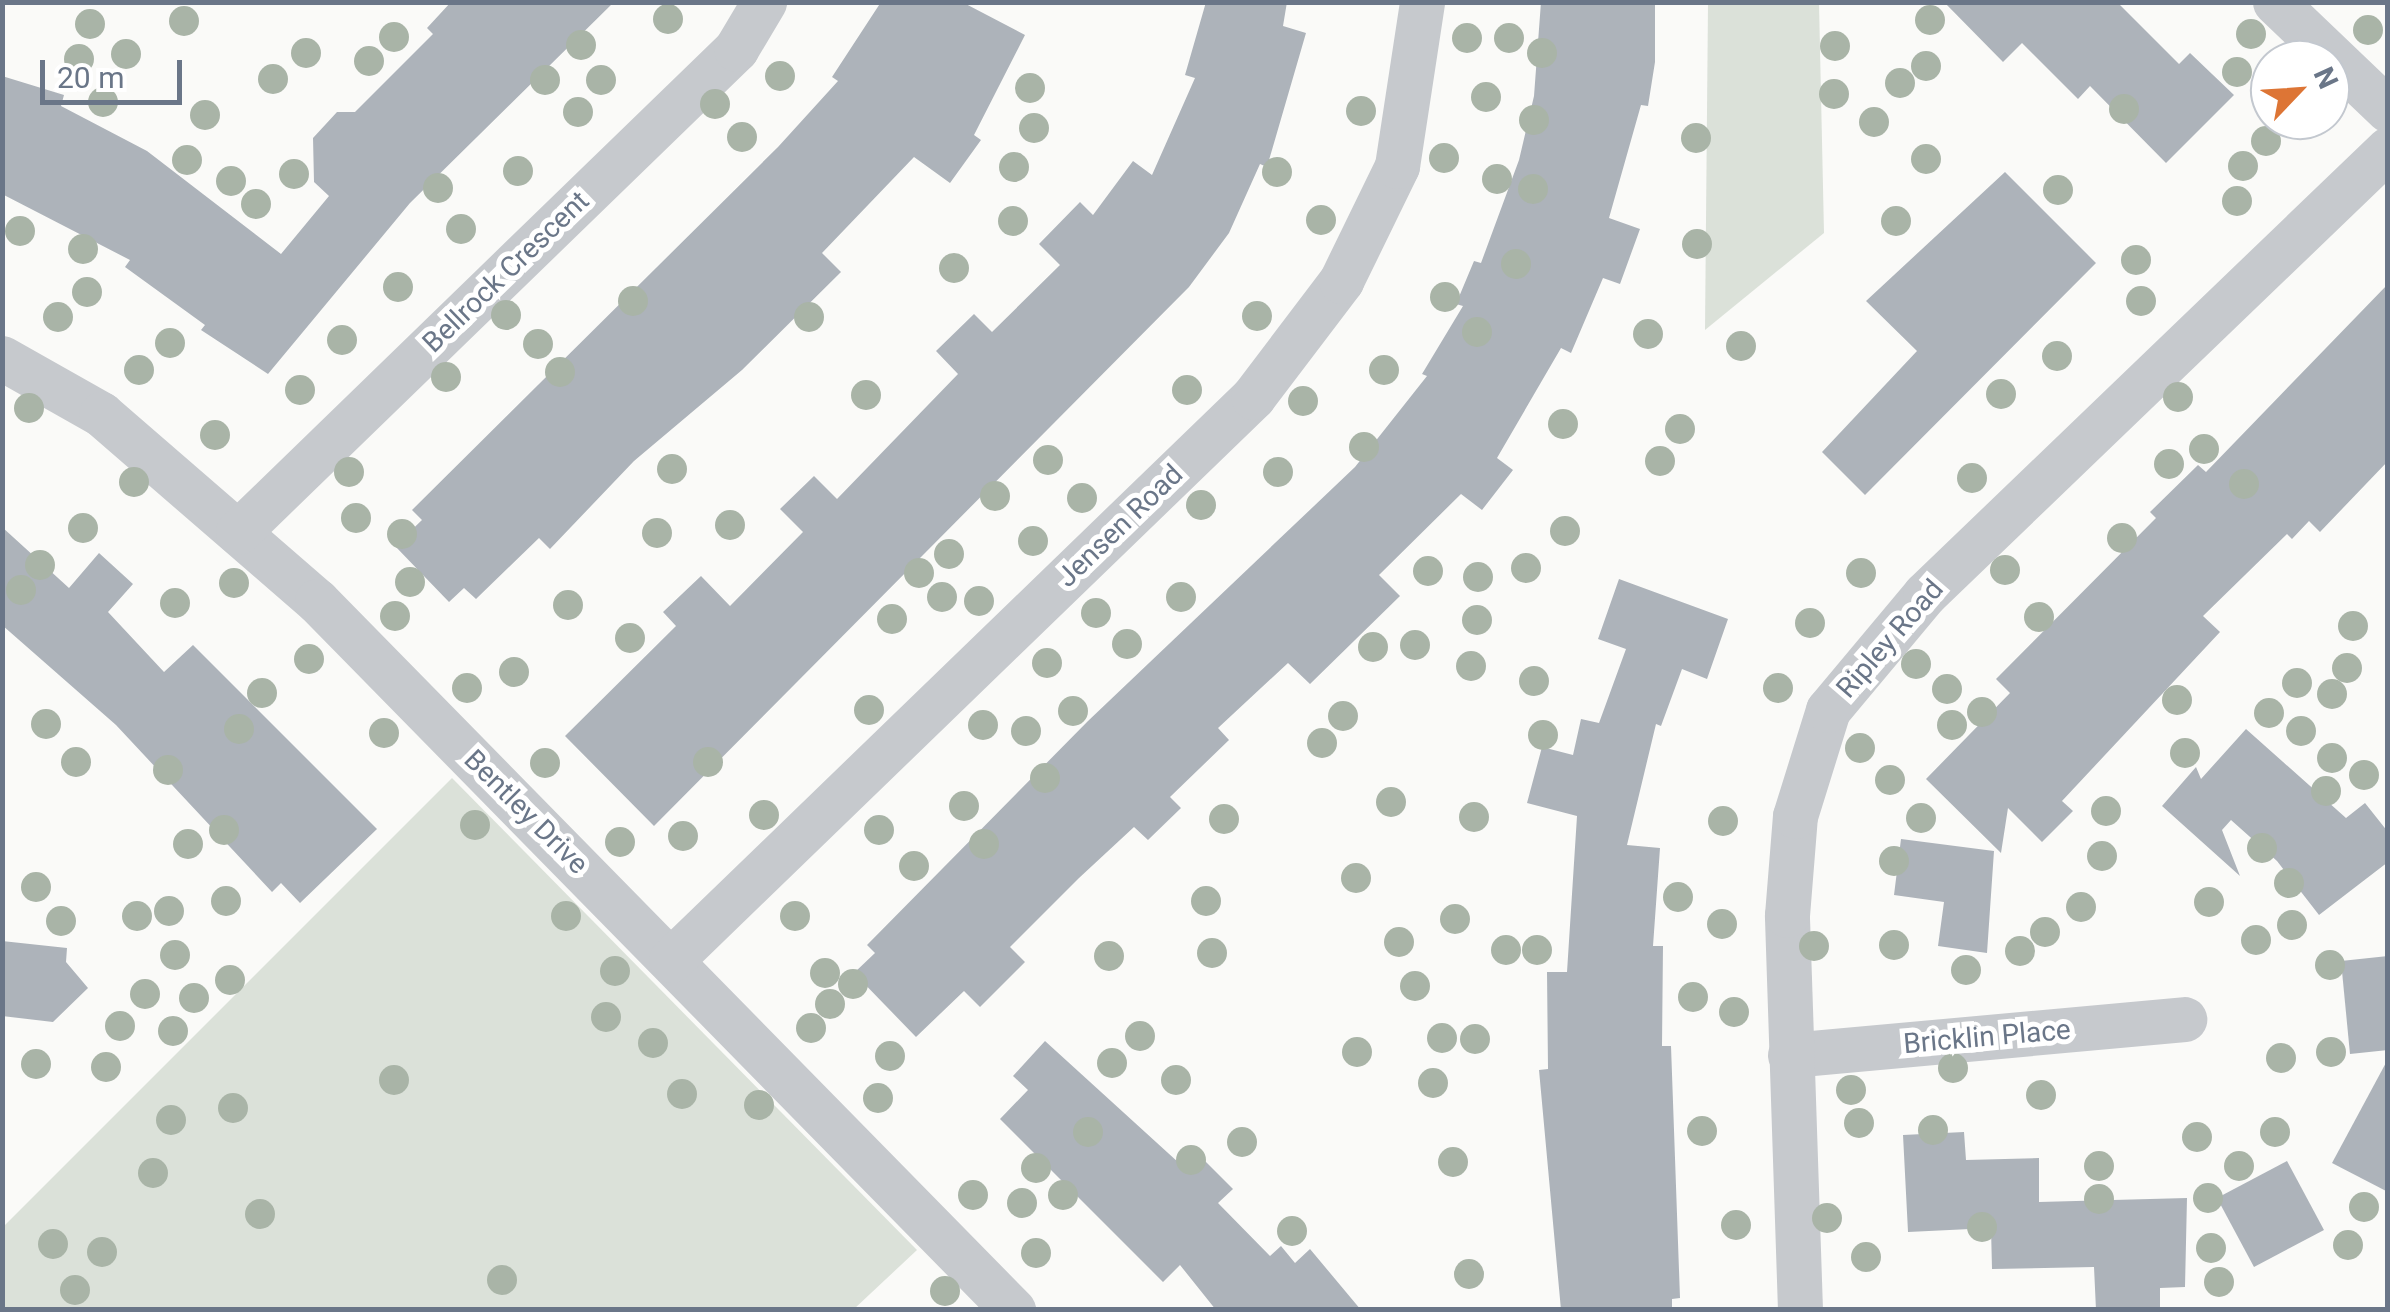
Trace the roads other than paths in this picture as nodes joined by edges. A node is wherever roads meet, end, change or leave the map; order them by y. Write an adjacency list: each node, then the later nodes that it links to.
1 (764, 2): 7 (street, Bellrock Crescent)
2 (1422, 2): 8 (street, Jensen Road)
3 (2275, 2): 4 (street)
4 (2388, 110)
5 (2388, 150): 10 (street, Ripley Road)
6 (2, 358): 7 (street, Bentley Drive)
7 (238, 532): 8 (street, Bentley Drive)
8 (671, 960): 11 (street, Bentley Drive)
9 (2184, 1020): 10 (street, Bricklin Place)
10 (1790, 1055): 12 (street, Ripley Road)
11 (1012, 1310)
12 (1800, 1310)

